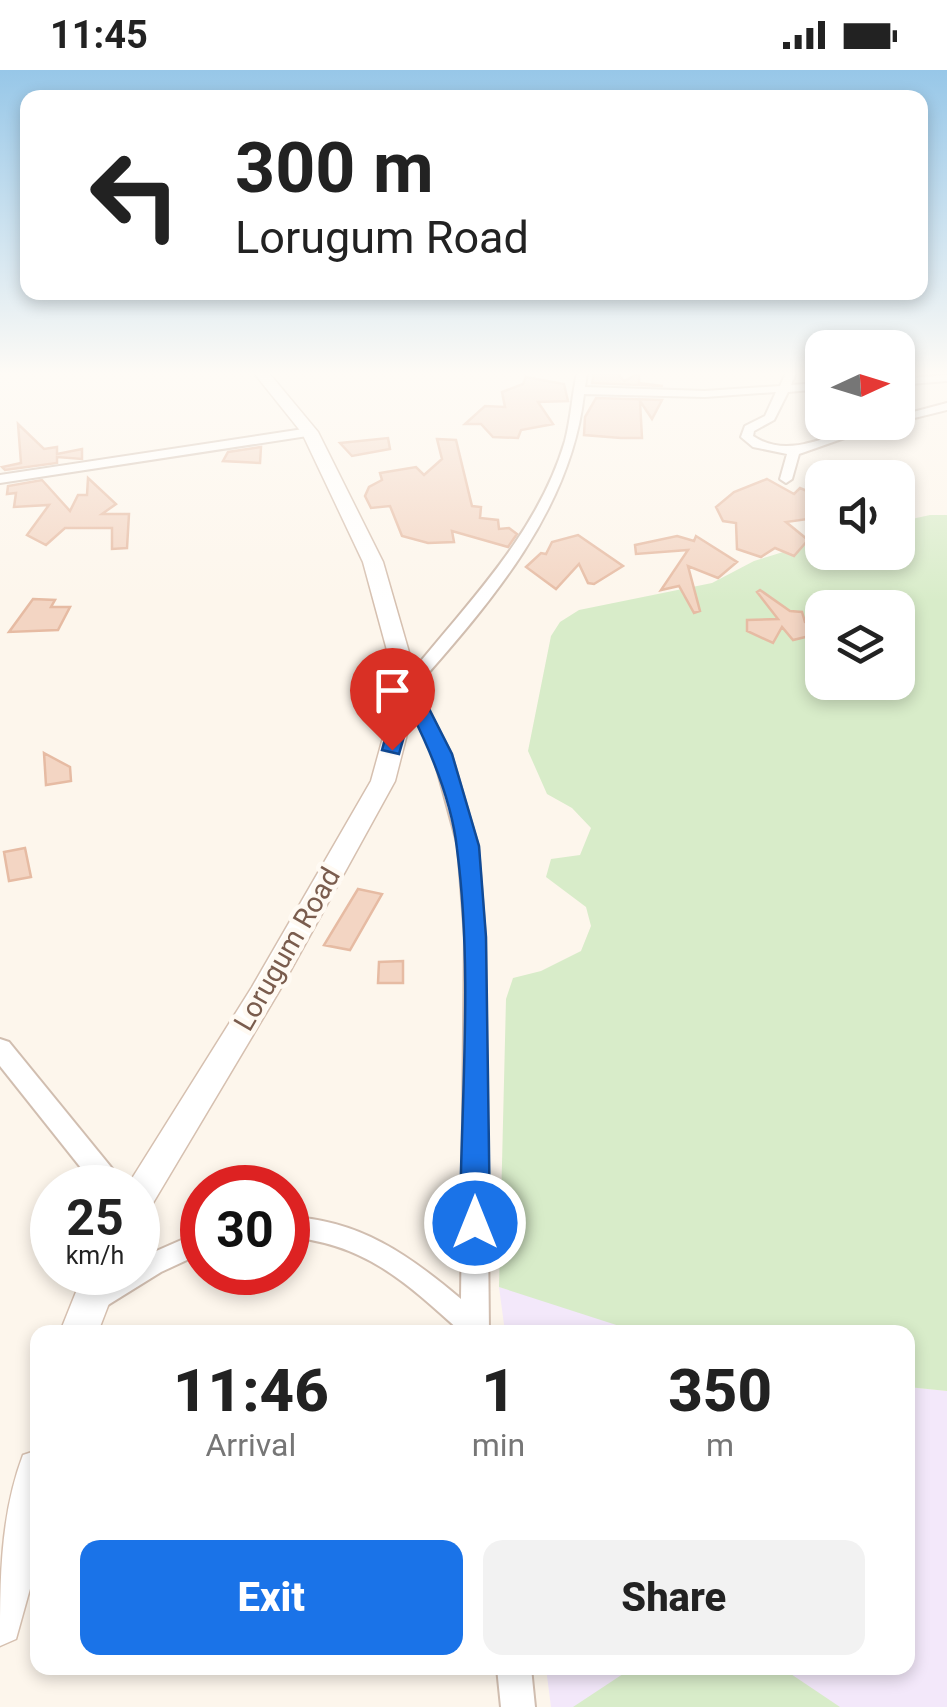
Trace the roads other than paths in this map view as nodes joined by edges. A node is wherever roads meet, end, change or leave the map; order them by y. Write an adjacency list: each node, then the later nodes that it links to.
1 (195, 449): 7 (street)
2 (318, 449): 9 (main road)
3 (568, 449): 9 (street)
4 (782, 449): 6 (street)
5 (802, 449): 6 (street)
6 (794, 452): 8 (street)
7 (0, 479)
8 (786, 479)
9 (408, 687): 12 (main road, Lorugum Road); 17 (street)
10 (0, 1048): 11 (street)
11 (95, 1165)
12 (158, 1165)
13 (310, 1228): 16 (street)
14 (180, 1252): 15 (street)
15 (91, 1302)
16 (470, 1325)
17 (475, 1325)
18 (30, 1509): 19 (main road)
19 (0, 1623)
20 (515, 1675): 21 (street)
21 (518, 1707)

